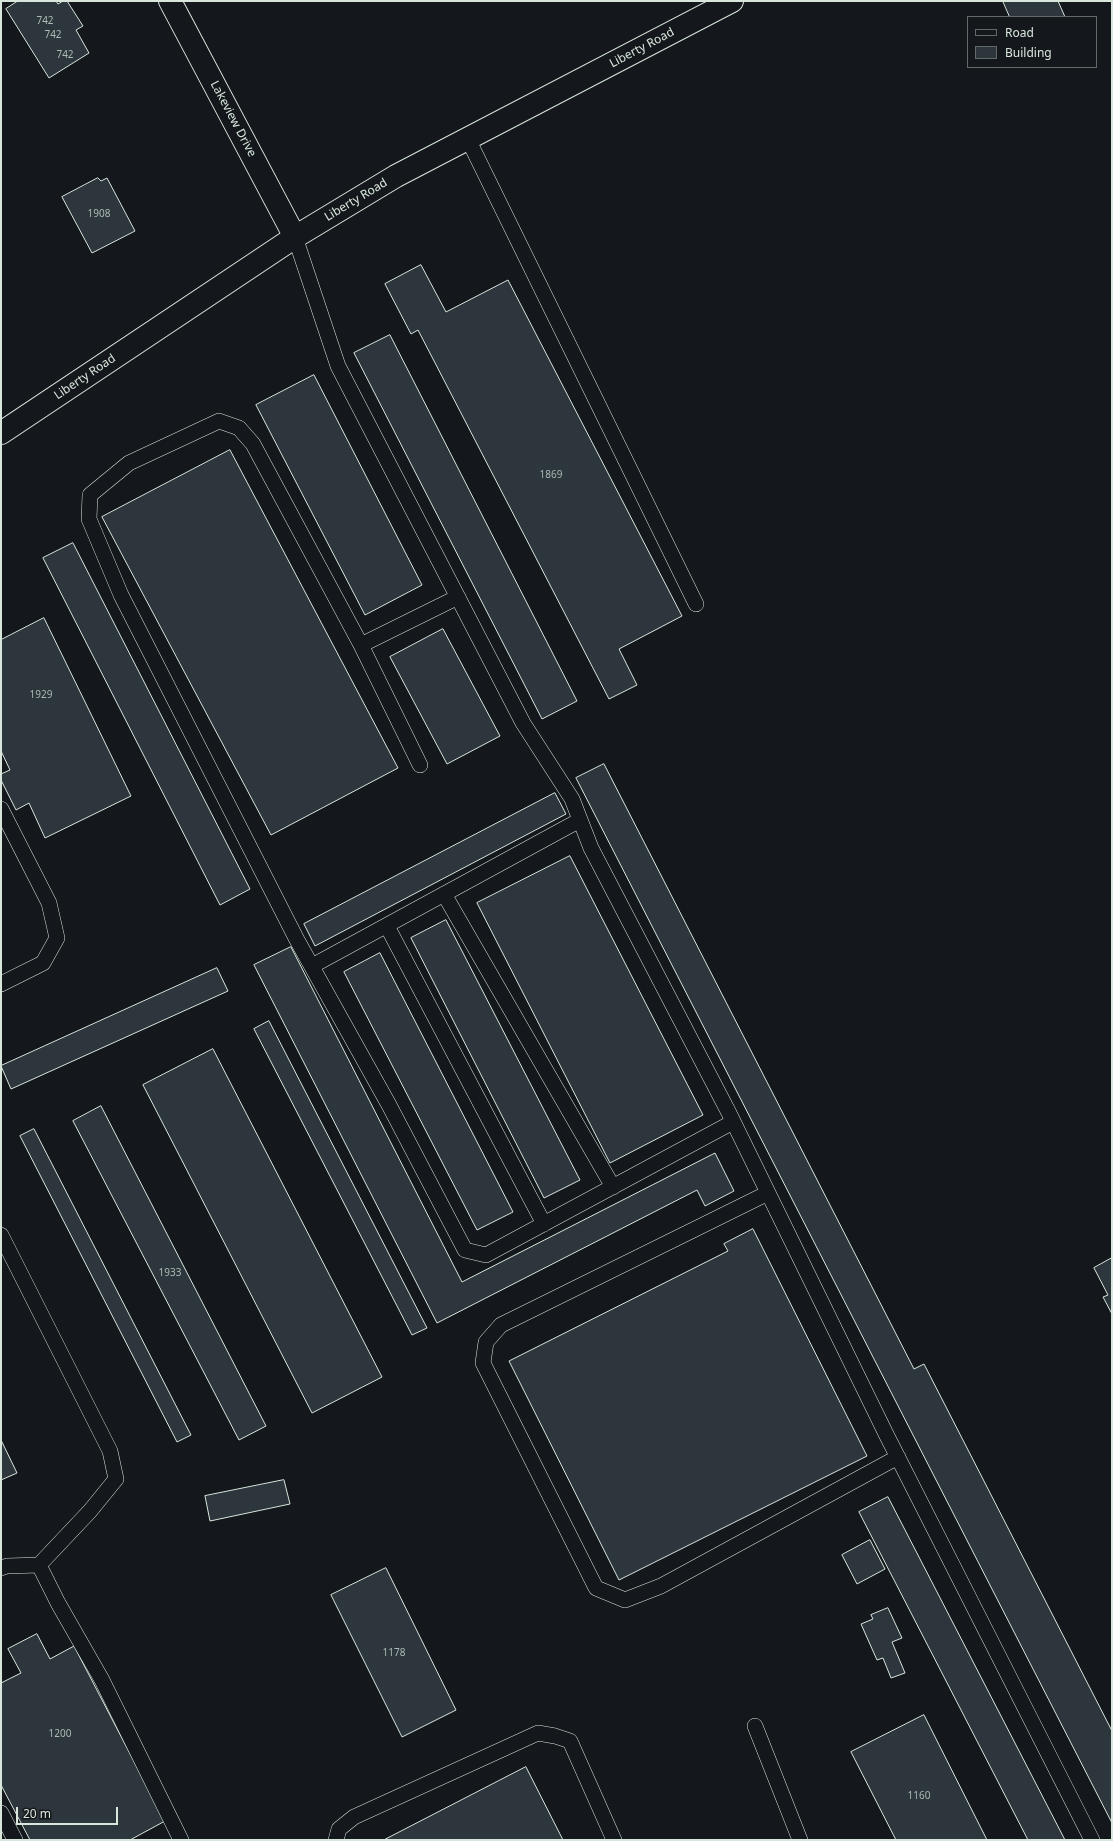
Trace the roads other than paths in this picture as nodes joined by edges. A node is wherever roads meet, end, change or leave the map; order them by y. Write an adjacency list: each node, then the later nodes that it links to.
1 (170, 1): 4 (main road, Lakeview Drive)
2 (732, 1): 3 (main road, Liberty Road)
3 (468, 139): 4 (main road, Liberty Road); 7 (lane)
4 (295, 237): 5 (main road, Liberty Road); 6 (lane)
5 (1, 433)
6 (458, 597): 8 (lane); 11 (lane)
7 (696, 604)
8 (361, 645): 9 (lane); 14 (lane)
9 (420, 765)
10 (1, 809): 15 (lane)
11 (580, 820): 12 (lane); 16 (lane)
12 (444, 894): 13 (lane); 17 (lane)
13 (387, 926): 14 (lane); 19 (lane)
14 (312, 966): 19 (lane)
15 (1, 984)
16 (734, 1122): 17 (lane); 18 (lane)
17 (612, 1187): 19 (lane)
18 (768, 1192): 21 (lane); 21 (lane)
19 (544, 1224)
20 (1, 1235): 22 (lane)
21 (898, 1457): 31 (lane)
22 (39, 1565): 23 (lane); 27 (lane)
23 (1, 1568)
24 (755, 1726): 30 (lane)
25 (1, 1813): 26 (lane)
26 (15, 1840)
27 (181, 1840)
28 (336, 1840): 29 (lane)
29 (614, 1840)
30 (800, 1840)
31 (1092, 1840)

